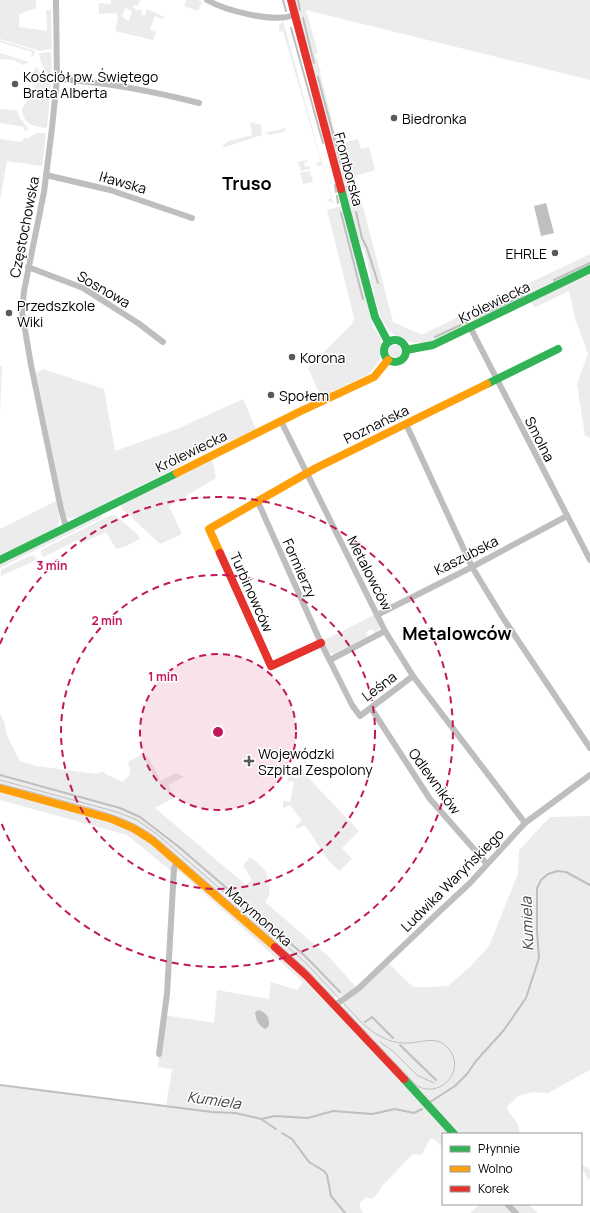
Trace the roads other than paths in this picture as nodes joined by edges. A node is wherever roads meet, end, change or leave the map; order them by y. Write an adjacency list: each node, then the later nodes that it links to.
1 (56, 0): 5 (street, Częstochowska)
2 (207, 0): 4 (street)
3 (291, 0): 4 (street, Fromborska)
4 (294, 15): 13 (street, Fromborska)
5 (57, 79): 6 (street); 7 (street, Częstochowska)
6 (199, 103)
7 (46, 175): 8 (street, Iławska); 9 (street, Częstochowska)
8 (192, 218)
9 (28, 267): 12 (street, Sosnowa); 23 (street, Częstochowska)
10 (590, 269): 11 (street, Królewiecka)
11 (470, 327): 15 (street, Królewiecka); 17 (street, Smolna)
12 (163, 342)
13 (388, 342): 15 (street); 16 (street)
14 (558, 349): 17 (street, Poznańska)
15 (406, 350): 16 (street)
16 (388, 360): 18 (street, Królewiecka)
17 (496, 379): 19 (street, Poznańska); 22 (street, Smolna)
18 (281, 421): 20 (street, Metalowców); 23 (street, Królewiecka)
19 (406, 424): 20 (street, Poznańska); 27 (street)
20 (307, 473): 21 (street, Poznańska); 28 (street, Metalowców)
21 (258, 502): 24 (street, Poznańska); 30 (street, Formierzy)
22 (567, 516): 26 (street, Smolna); 27 (street, Kaszubska)
23 (66, 526): 25 (street, Królewiecka)
24 (209, 529): 30 (street, Turbinowców)
25 (0, 560)
26 (590, 560)
27 (472, 567): 28 (street, Kaszubska); 34 (street)
28 (377, 615): 29 (street, Metalowców)
29 (386, 631): 31 (street); 32 (street, Metalowców)
30 (321, 643): 31 (street)
31 (330, 660): 33 (street, Leśna)
32 (413, 676): 33 (street, Leśna); 37 (street, Metalowców)
33 (371, 708): 39 (street, Odlewników)
34 (590, 748)
35 (590, 775): 37 (street, Ludwika Waryńskiego)
36 (0, 788): 38 (street, Marymoncka)
37 (525, 823): 39 (street, Ludwika Waryńskiego)
38 (177, 862): 40 (street, Marymoncka); 41 (street)
39 (487, 864): 40 (street, Ludwika Waryńskiego)
40 (335, 1005): 42 (street, Marymoncka)
41 (159, 1054)
42 (453, 1133)
43 (508, 1205): 44 (street)
44 (516, 1213)

